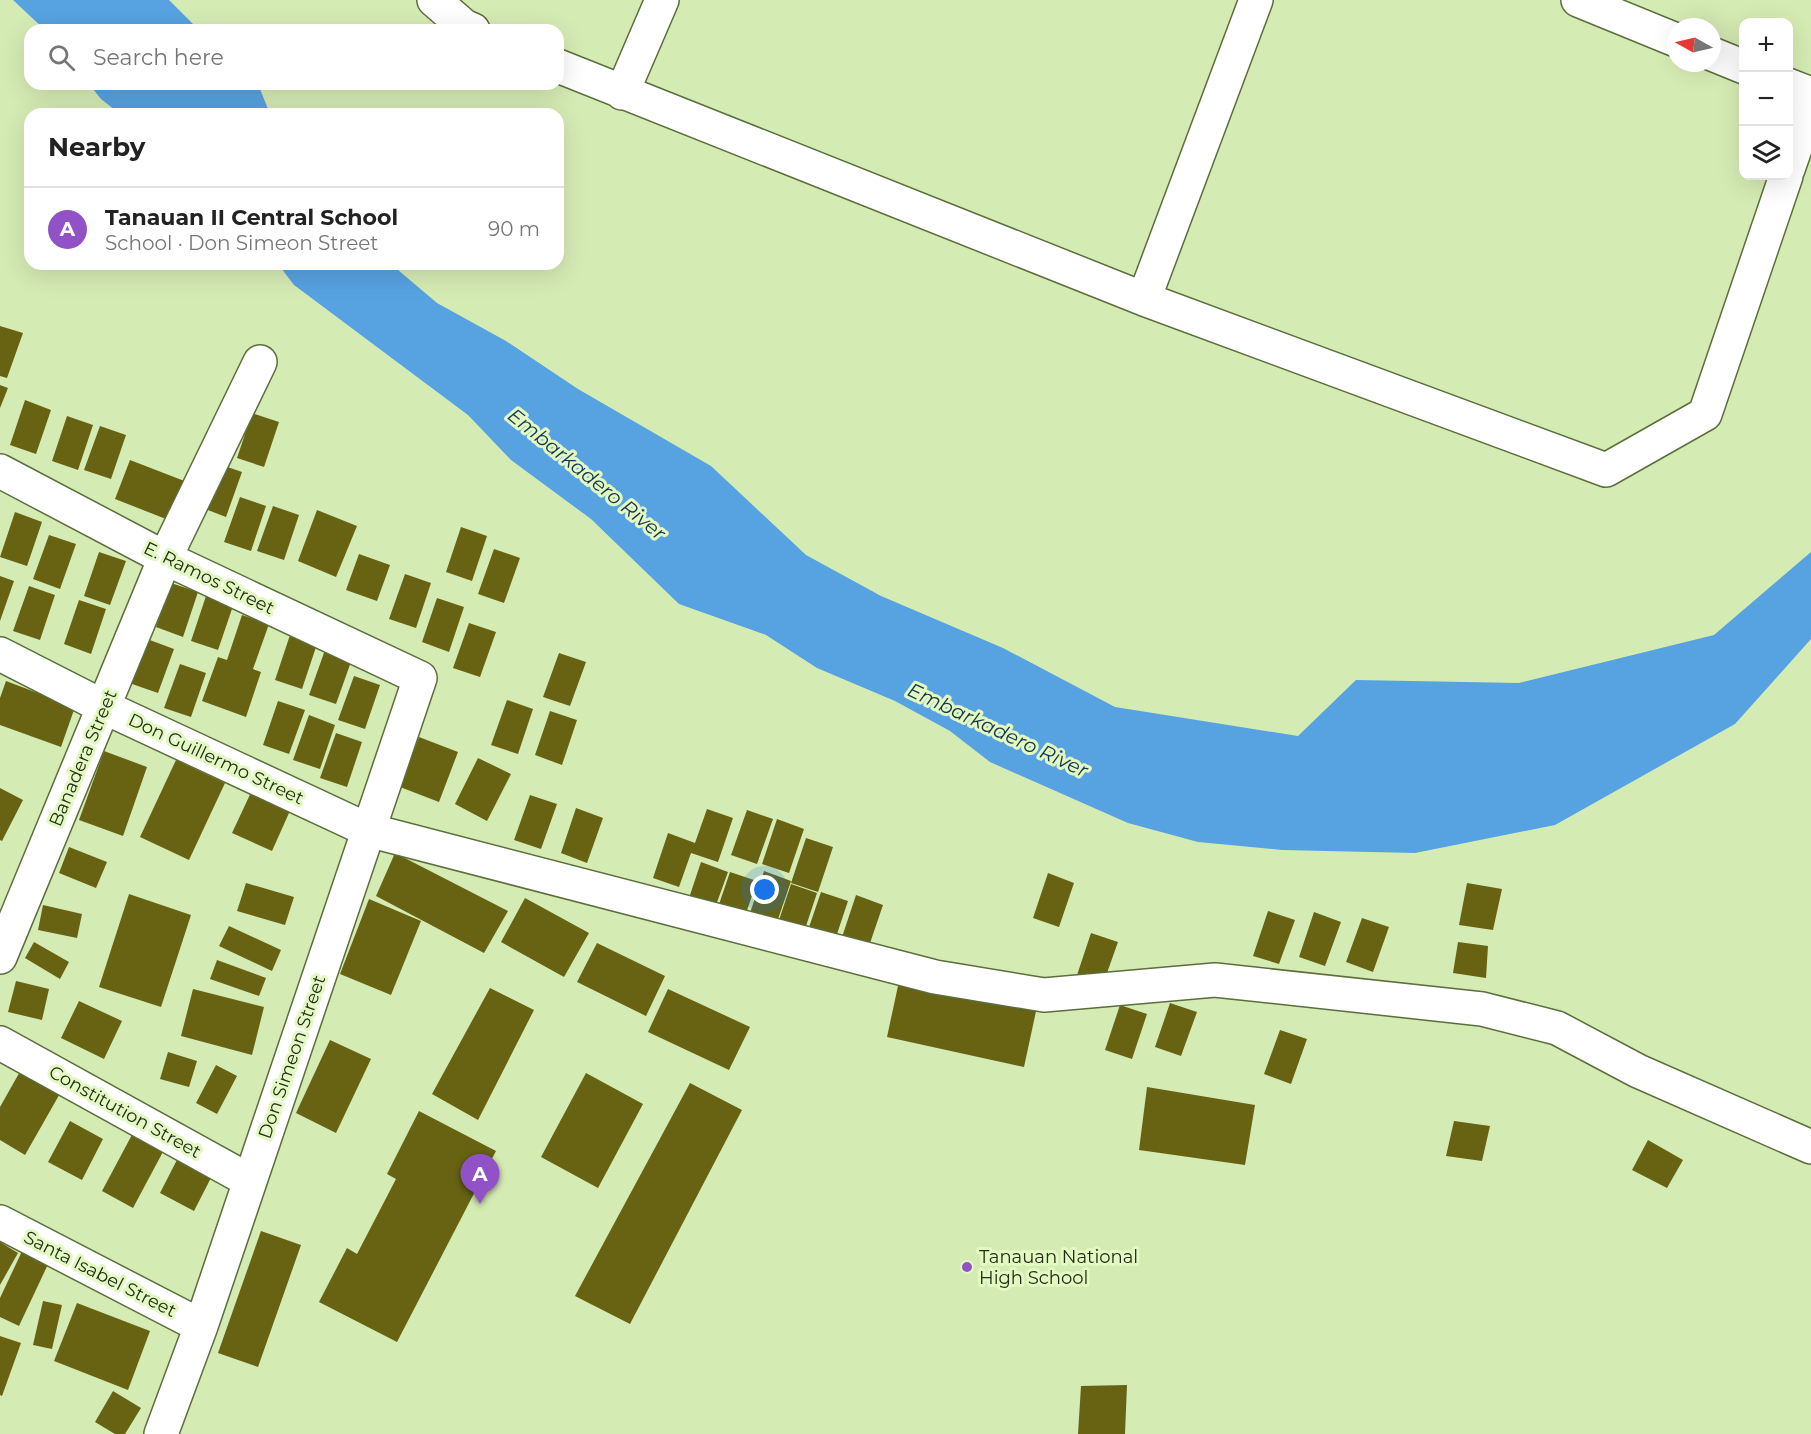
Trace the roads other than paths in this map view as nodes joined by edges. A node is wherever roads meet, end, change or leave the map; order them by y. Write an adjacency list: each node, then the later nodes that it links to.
1 (434, 0): 5 (street)
2 (662, 0): 11 (street)
3 (1256, 0): 16 (street)
4 (1578, 0): 6 (street)
5 (462, 24)
6 (1667, 36)
7 (1721, 58): 8 (street)
8 (1739, 65)
9 (564, 69): 11 (street)
10 (1793, 87): 12 (street)
11 (622, 93): 16 (street)
12 (1811, 94)
13 (1811, 103): 14 (street)
14 (1793, 155)
15 (1785, 180): 16 (street)
16 (1144, 299)
17 (260, 362): 19 (street, Banadera Street)
18 (0, 471): 19 (street, E. Ramos Street)
19 (165, 558): 21 (street, E. Ramos Street); 22 (street, Banadera Street)
20 (0, 654): 22 (street, Don Guillermo Street)
21 (420, 678): 23 (street, Don Simeon Street)
22 (104, 707): 23 (street, Don Guillermo Street); 24 (street, Banadera Street)
23 (368, 830): 26 (street, Don Guillermo Street); 27 (street, Don Simeon Street)
24 (0, 957)
25 (0, 1043): 27 (street, Constitution Street)
26 (1811, 1147)
27 (250, 1181): 29 (street, Don Simeon Street)
28 (0, 1222): 29 (street, Santa Isabel Street)
29 (201, 1326): 30 (street, Don Simeon Street)
30 (161, 1434)

